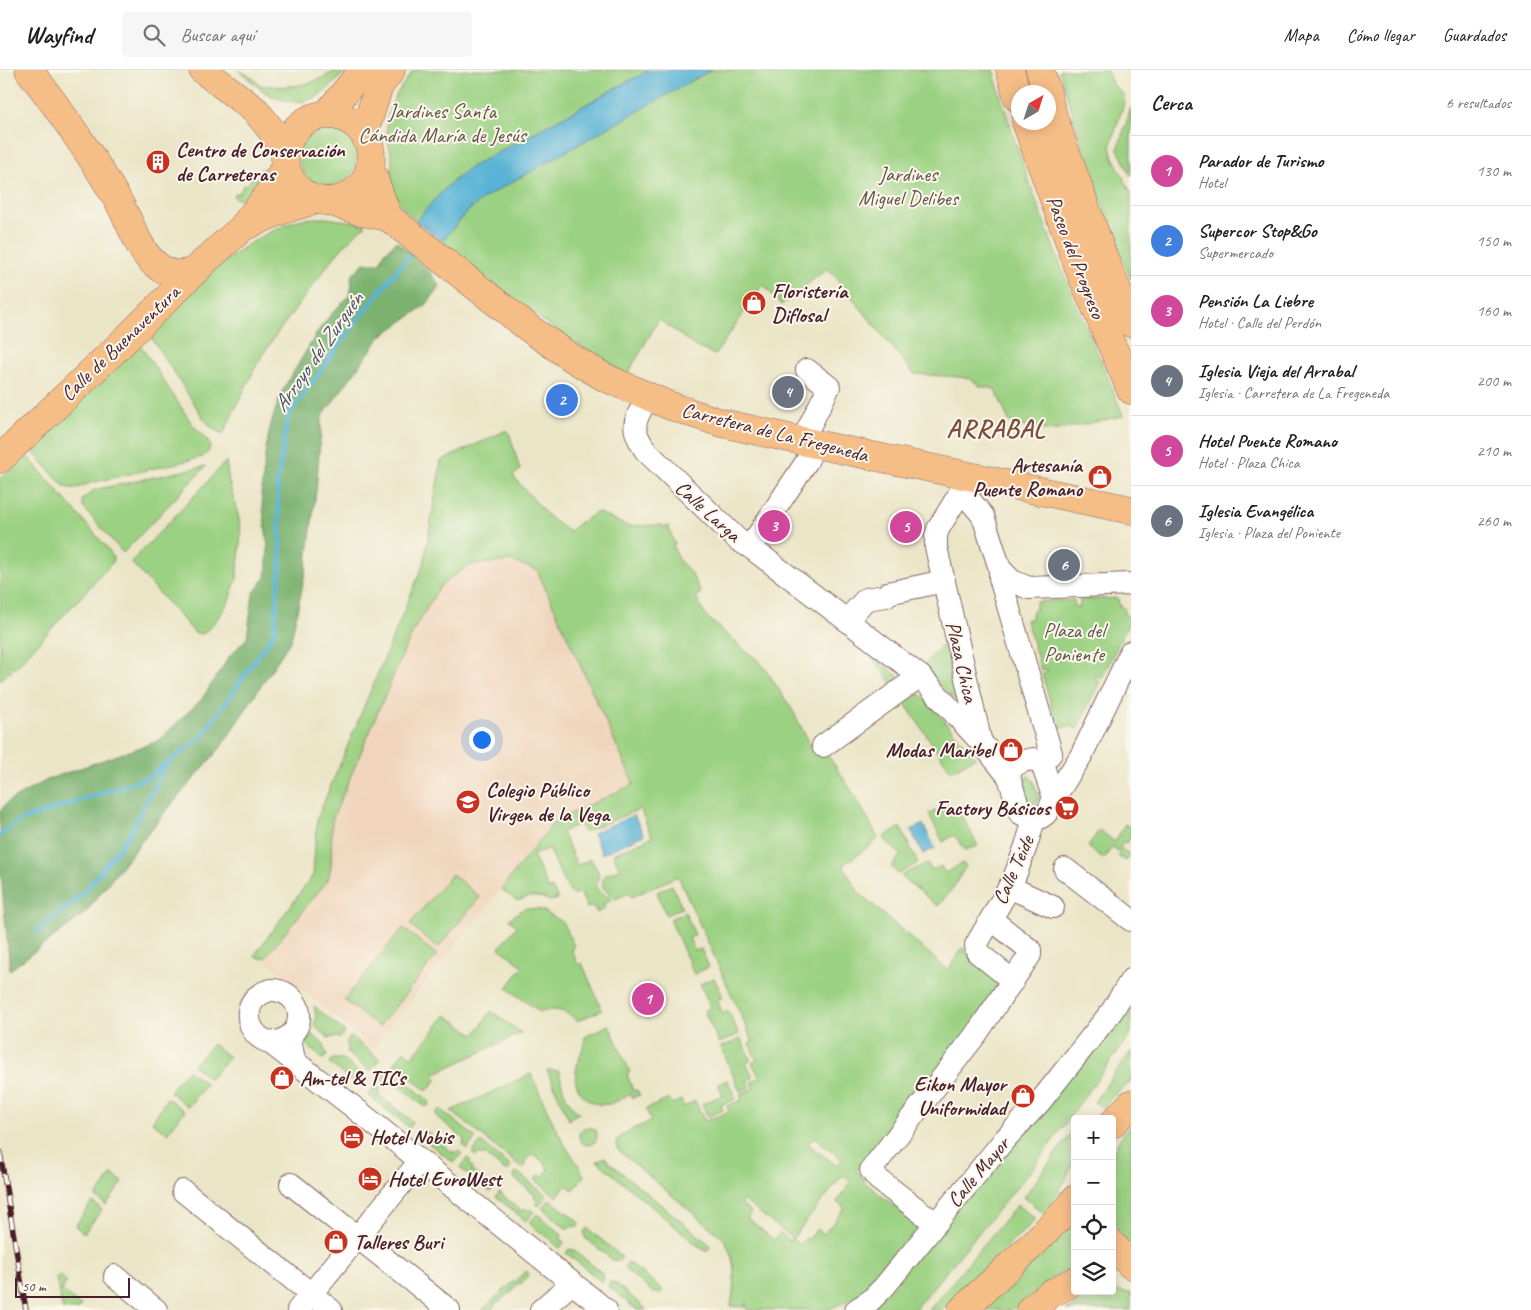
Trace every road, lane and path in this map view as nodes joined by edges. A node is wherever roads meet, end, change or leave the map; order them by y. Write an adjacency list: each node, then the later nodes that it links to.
1 (30, 70): 19 (main road)
2 (203, 70): 9 (main road)
3 (363, 70): 10 (main road)
4 (391, 70): 13 (main road)
5 (1010, 70): 7 (main road)
6 (1040, 70): 8 (main road)
7 (1014, 85)
8 (1045, 85)
9 (256, 111): 10 (main road); 14 (main road)
10 (316, 118): 13 (main road); 14 (main road)
11 (1056, 125): 22 (main road, Paseo del Progreso)
12 (1029, 130): 24 (main road, Paseo del Progreso)
13 (364, 133): 15 (main road)
14 (285, 158): 16 (main road); 18 (main road, Calle de Buenaventura)
15 (370, 168): 16 (main road); 17 (main road)
16 (322, 200): 17 (main road, Carretera de La Fregeneda); 18 (main road, Calle de Buenaventura)
17 (395, 222): 25 (main road, Carretera de La Fregeneda)
18 (242, 228): 20 (main road, Calle de Buenaventura)
19 (138, 240): 20 (main road); 21 (main road)
20 (199, 265): 21 (main road, Calle de Buenaventura)
21 (143, 321): 27 (main road, Calle de Buenaventura)
22 (1131, 323)
23 (807, 370): 26 (street)
24 (1131, 390)
25 (648, 397): 26 (main road, Carretera de La Fregeneda); 30 (street, Calle Larga)
26 (809, 442): 28 (main road, Carretera de La Fregeneda); 30 (street)
27 (0, 459)
28 (972, 481): 29 (main road, Carretera de La Fregeneda); 31 (street); 32 (street, Plaza Chica)
29 (1129, 508)
30 (750, 547): 36 (street, Calle Larga)
31 (1000, 569): 34 (street); 35 (street)
32 (944, 581): 36 (street); 39 (street, Plaza Chica)
33 (1131, 584): 34 (street)
34 (1030, 588): 35 (street)
35 (1009, 609): 42 (street)
36 (847, 620): 38 (street, Calle Larga)
37 (1130, 655): 41 (street)
38 (920, 676): 39 (street, Calle Larga); 40 (street)
39 (981, 742): 43 (street, Calle Larga)
40 (823, 746)
41 (1081, 756): 42 (street); 44 (street)
42 (1047, 758): 43 (street); 44 (street)
43 (1008, 777): 45 (street)
44 (1054, 798): 45 (street)
45 (1034, 820): 47 (street, Calle Teide)
46 (1065, 869): 50 (street)
47 (1009, 887): 48 (street); 49 (street, Calle Teide)
48 (1053, 907)
49 (991, 919): 52 (street, Calle Teide); 52 (street, Calle Teide)
50 (1131, 920)
51 (1131, 980): 62 (street, Calle Mayor)
52 (1013, 981): 62 (street, Calle Teide)
53 (291, 1035): 54 (street); 54 (street); 55 (street)
54 (268, 1041): 55 (street)
55 (294, 1060): 58 (street)
56 (1131, 1104): 57 (main road)
57 (1116, 1120)
58 (420, 1161): 63 (street); 68 (street)
59 (292, 1184): 63 (street)
60 (183, 1190): 70 (street)
61 (1071, 1205): 77 (main road)
62 (935, 1223): 76 (street, Calle Mayor)
63 (358, 1237): 70 (street); 73 (street)
64 (1116, 1248): 65 (main road)
65 (1131, 1265): 66 (main road)
66 (1116, 1268)
67 (115, 1276): 71 (street)
68 (572, 1283): 74 (street); 75 (street)
69 (1071, 1283): 78 (main road)
70 (305, 1302): 72 (street)
71 (156, 1310)
72 (331, 1310)
73 (449, 1310)
74 (541, 1310)
75 (606, 1310)
76 (856, 1310)
77 (962, 1310)
78 (1030, 1310)

